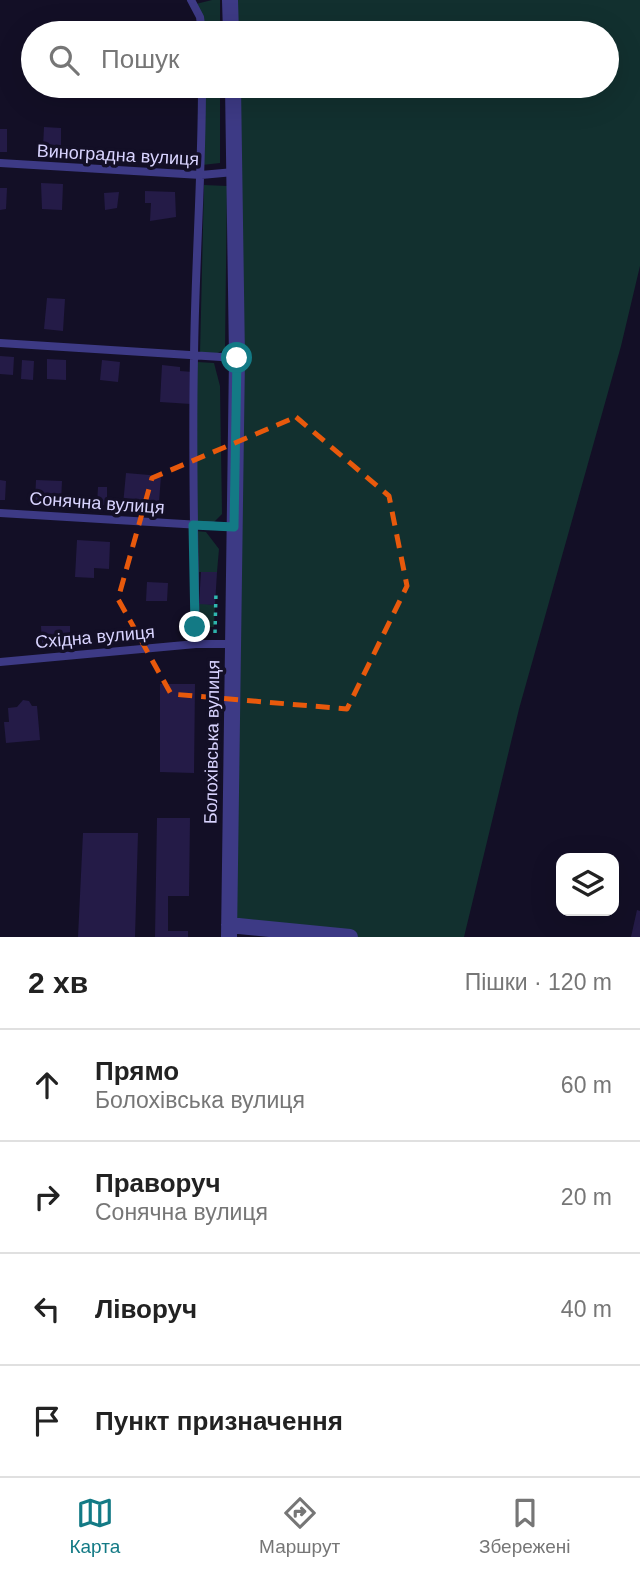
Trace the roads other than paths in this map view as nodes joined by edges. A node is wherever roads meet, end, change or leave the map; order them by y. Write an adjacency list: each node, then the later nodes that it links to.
1 (191, 0): 3 (lane)
2 (230, 0): 4 (street)
3 (200, 21)
4 (231, 21)
5 (202, 98): 9 (lane)
6 (233, 98): 8 (street, Болохівська вулиця)
7 (0, 163): 9 (lane, Виноградна вулиця)
8 (235, 172): 9 (lane, Виноградна вулиця); 12 (street, Болохівська вулиця)
9 (201, 175): 11 (lane)
10 (0, 343): 11 (lane)
11 (194, 355): 12 (lane); 14 (lane)
12 (237, 358): 15 (street, Болохівська вулиця)
13 (0, 513): 14 (lane, Сонячна вулиця)
14 (193, 525): 15 (lane, Сонячна вулиця); 16 (lane)
15 (234, 527): 17 (street, Болохівська вулиця)
16 (196, 644): 17 (lane, Східна вулиця); 18 (lane, Східна вулиця)
17 (234, 644): 19 (street, Болохівська вулиця)
18 (0, 662)
19 (229, 931): 20 (street)
20 (350, 937)

